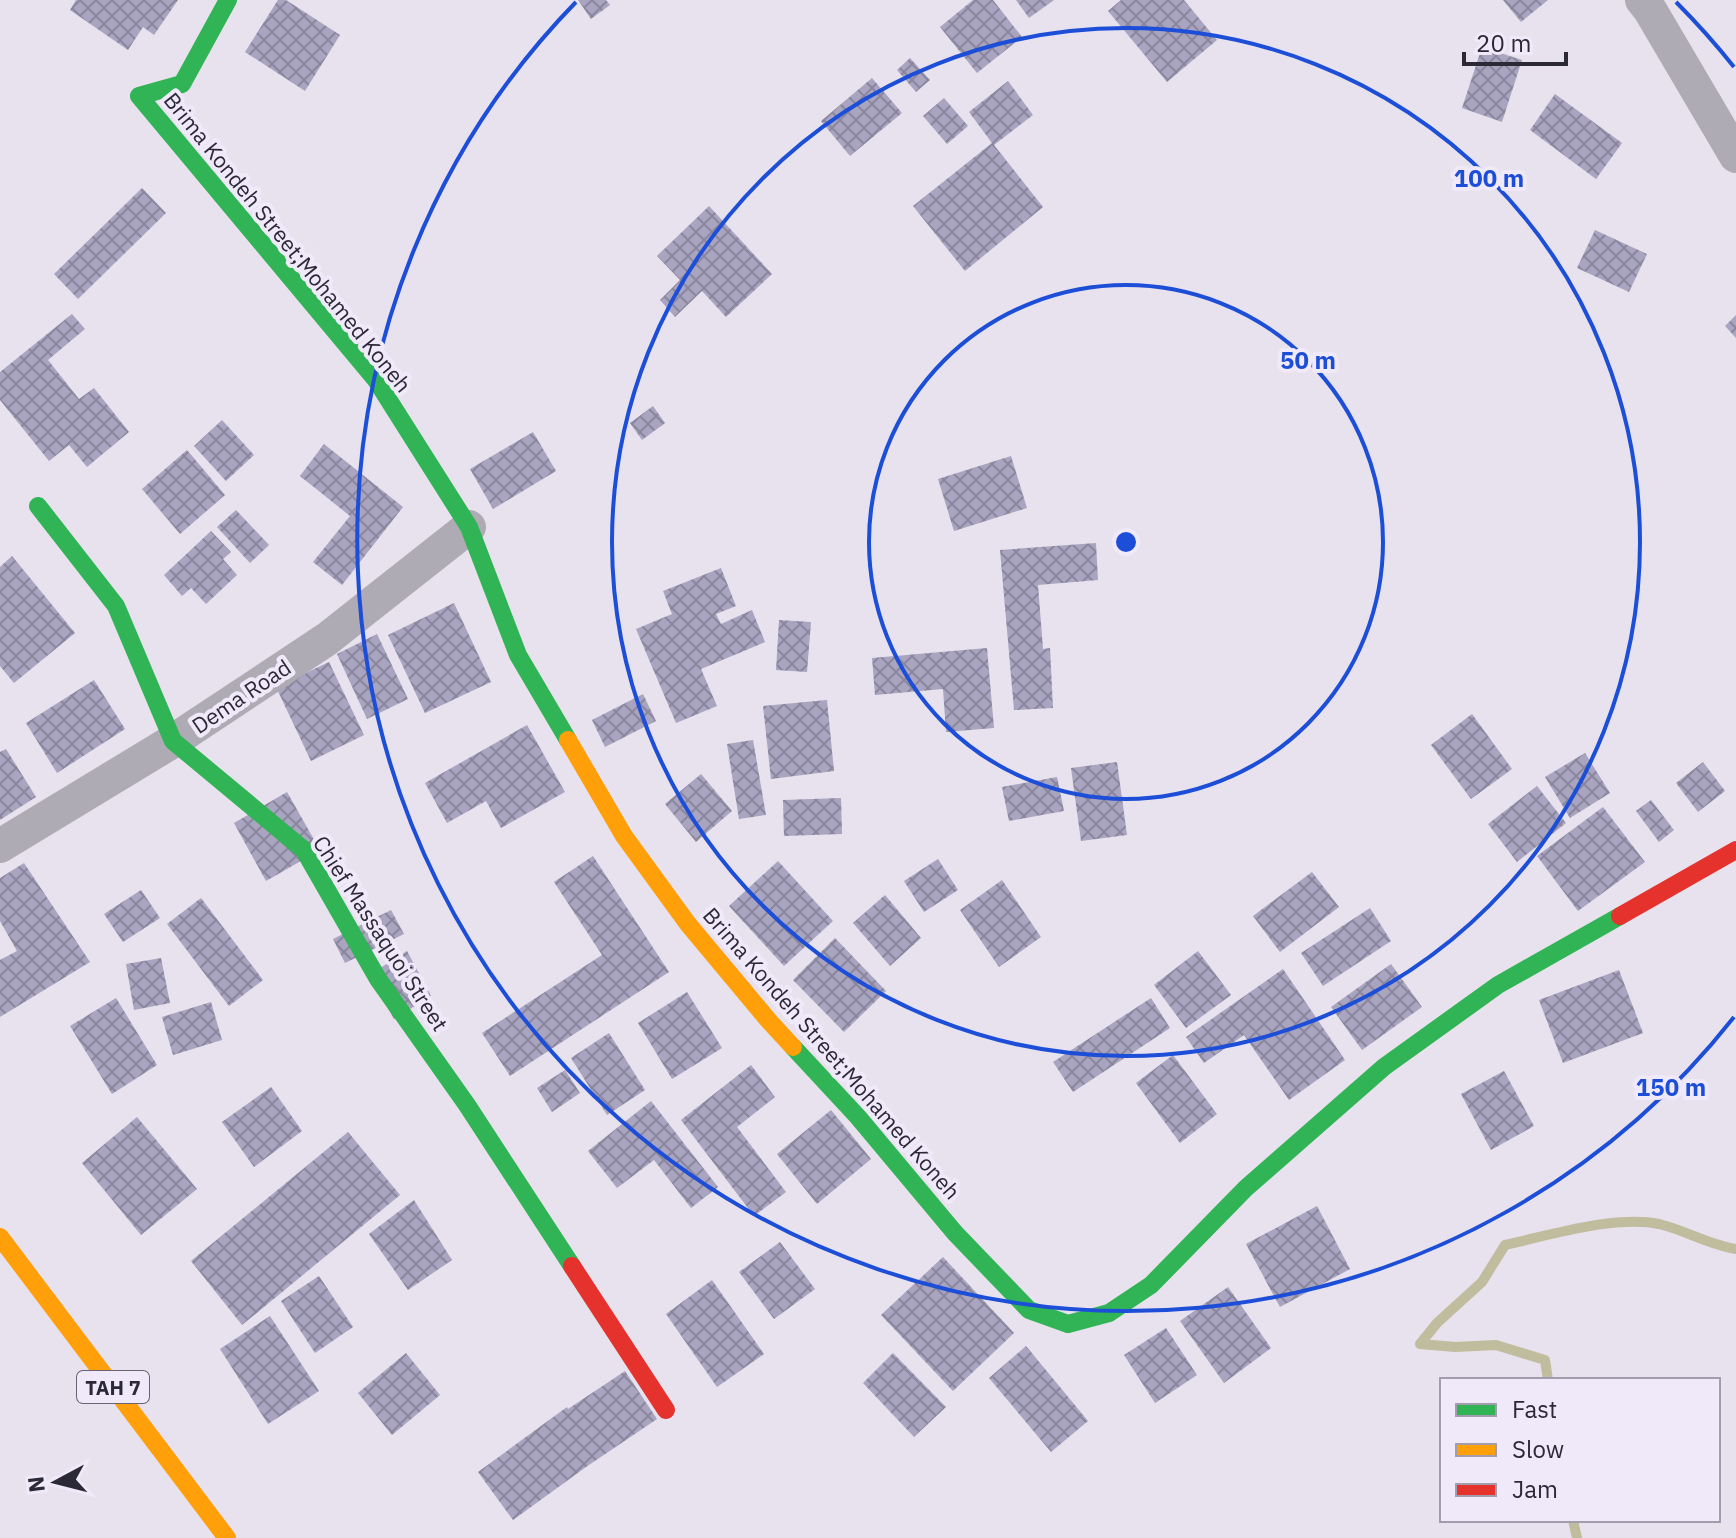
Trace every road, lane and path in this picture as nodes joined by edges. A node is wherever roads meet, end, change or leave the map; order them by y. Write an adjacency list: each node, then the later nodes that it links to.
1 (228, 0): 5 (main road, Brima Kondeh Street;Mohamed Koneh)
2 (1642, 0): 3 (street)
3 (1736, 156)
4 (38, 506): 6 (main road, Chief Massaquoi Street)
5 (469, 527): 6 (street, Dema Road); 8 (main road, Brima Kondeh Street;Mohamed Koneh)
6 (173, 741): 7 (street, Dema Road); 10 (main road, Chief Massaquoi Street)
7 (0, 846)
8 (1736, 850)
9 (0, 1237): 11 (main road, TAH 7)
10 (666, 1410)
11 (227, 1538)

